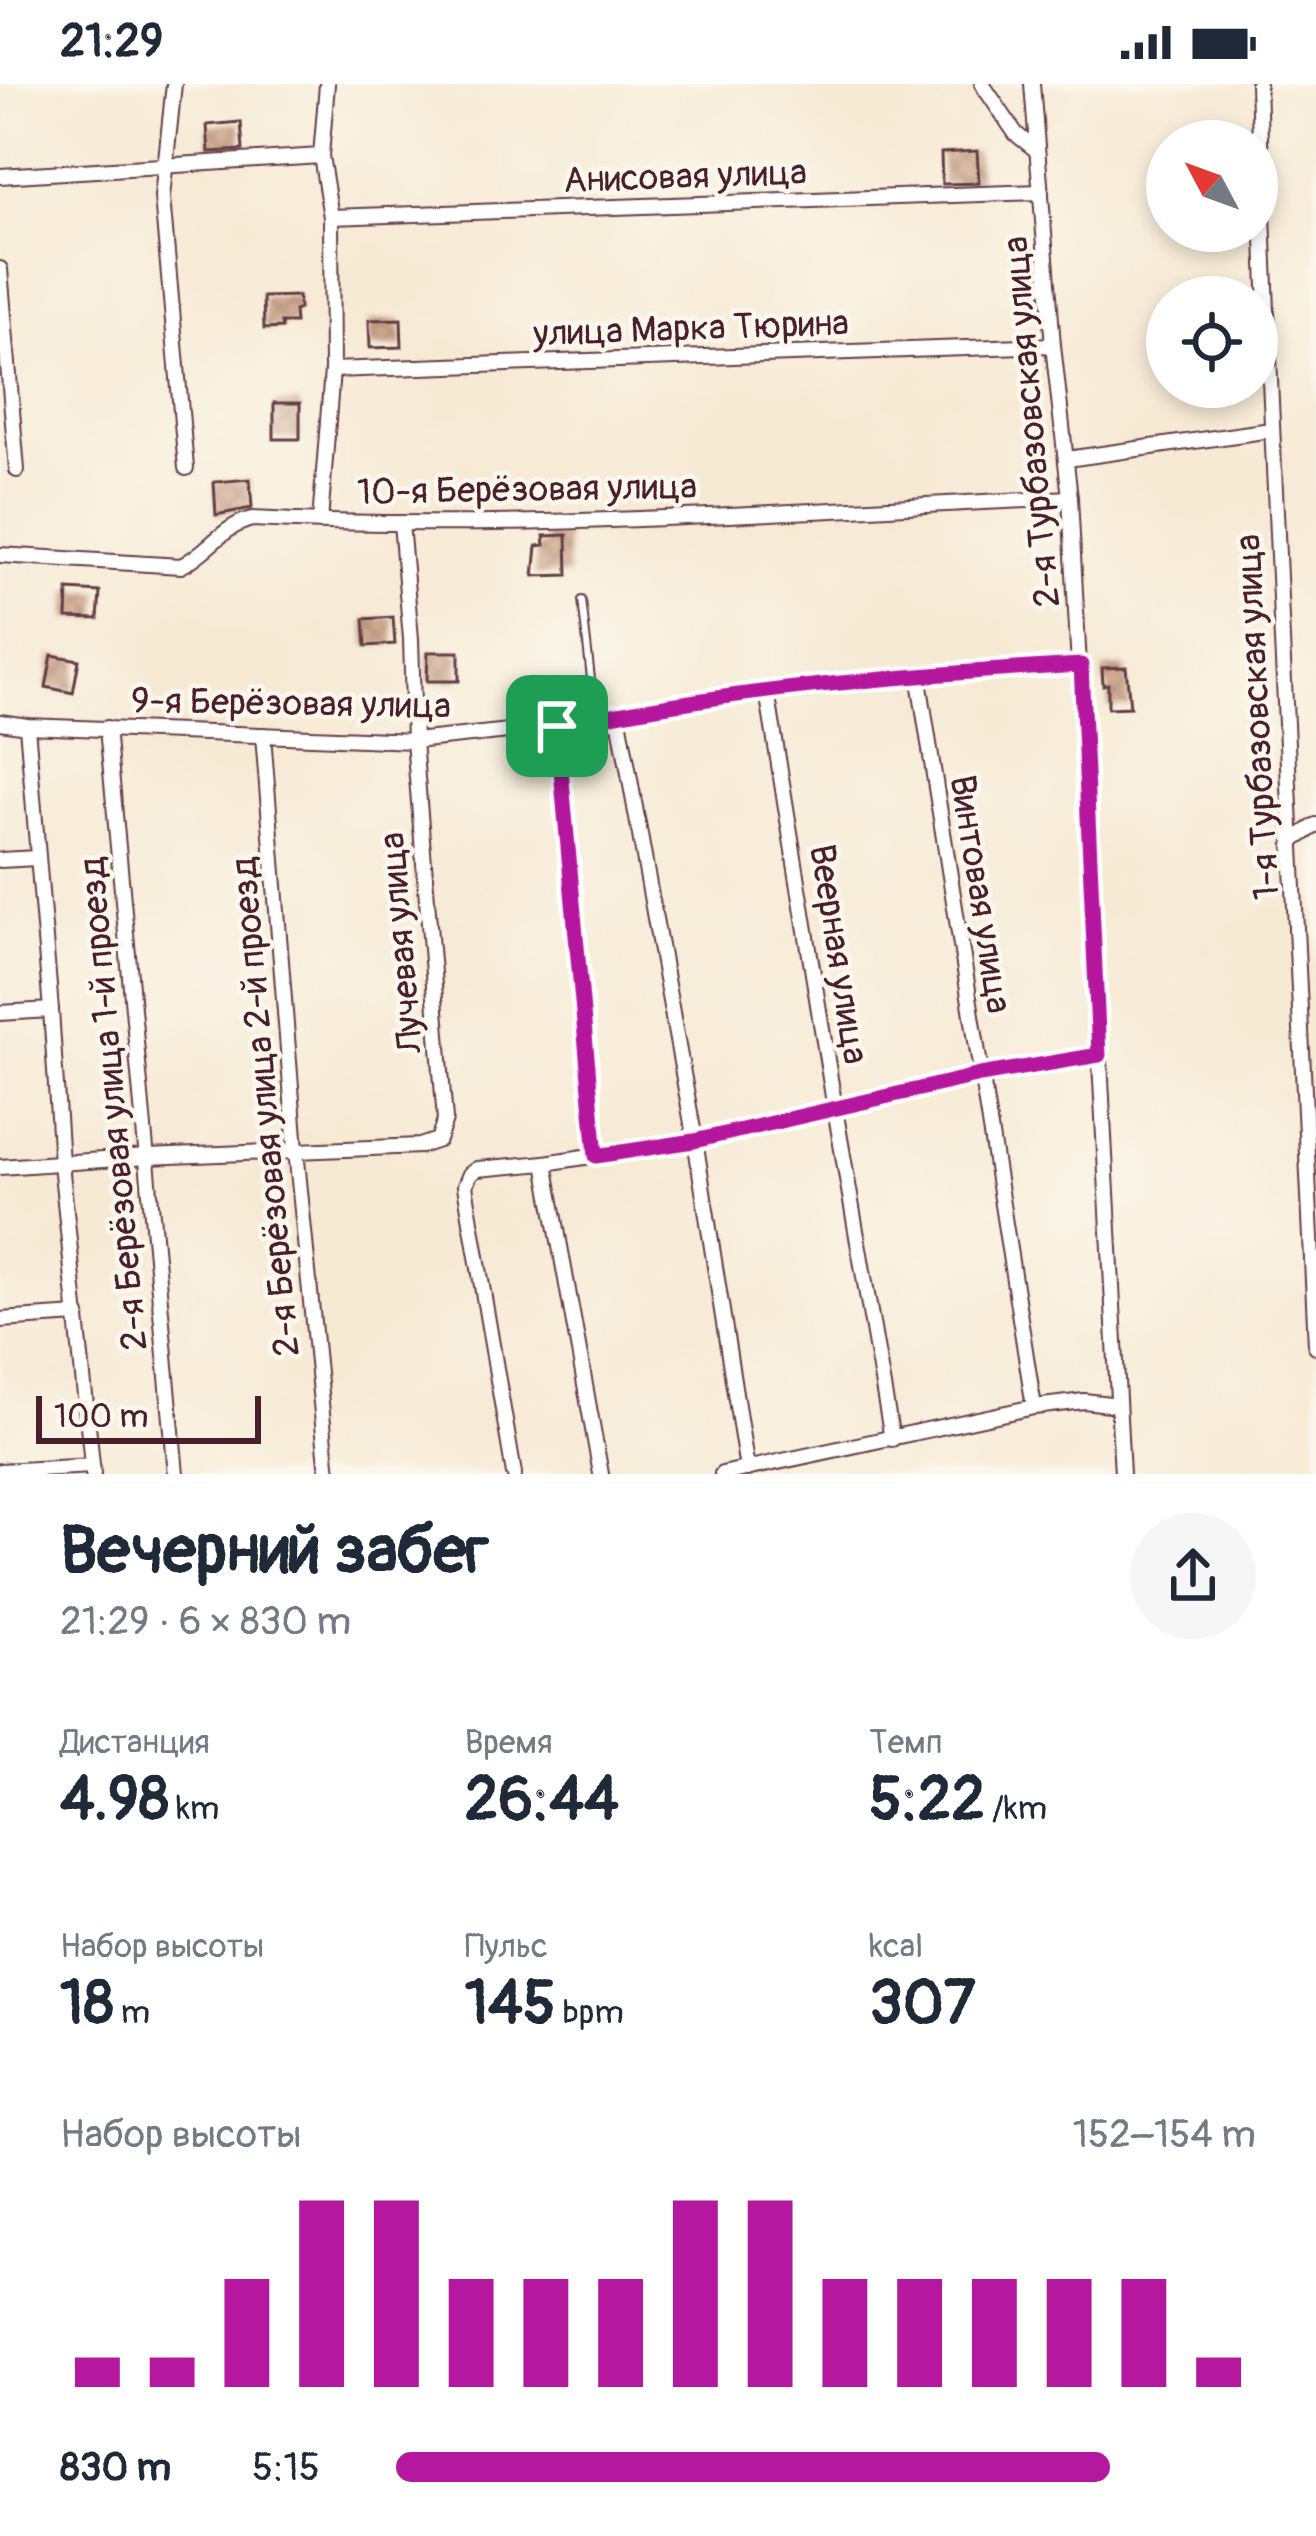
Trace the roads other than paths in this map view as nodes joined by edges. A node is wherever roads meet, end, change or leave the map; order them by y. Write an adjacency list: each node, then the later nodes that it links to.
1 (174, 84): 8 (street)
2 (327, 84): 7 (street)
3 (982, 84): 6 (street)
4 (1032, 84): 6 (street, 2-я Турбазовская улица)
5 (1258, 84): 15 (street, 1-я Турбазовская улица)
6 (1035, 149): 10 (street, 2-я Турбазовская улица)
7 (321, 156): 8 (street); 11 (street)
8 (165, 167): 9 (street); 17 (street)
9 (0, 176)
10 (1041, 191): 11 (street, Анисовая улица); 13 (street, 2-я Турбазовская улица)
11 (331, 218): 14 (street)
12 (0, 269): 18 (street)
13 (1053, 345): 14 (street, улица Марка Тюрина); 16 (street, 2-я Турбазовская улица)
14 (332, 370): 20 (street)
15 (1270, 430): 16 (street); 36 (street, 1-я Турбазовская улица)
16 (1067, 459): 19 (street, 2-я Турбазовская улица)
17 (186, 468)
18 (17, 470)
19 (1070, 498): 21 (street, 10-я Берёзовая улица); 24 (street, 2-я Турбазовская улица)
20 (320, 522): 21 (street, 10-я Берёзовая улица); 22 (street, 10-я Берёзовая улица)
21 (400, 523): 34 (street, Лучевая улица)
22 (0, 555)
23 (582, 600): 28 (lane)
24 (1081, 665): 25 (street, 9-я Берёзовая улица); 41 (street, 2-я Турбазовская улица)
25 (918, 674): 26 (street, 9-я Берёзовая улица); 42 (street, Винтовая улица)
26 (767, 691): 27 (street, 9-я Берёзовая улица); 43 (street, Веерная улица)
27 (618, 713): 28 (street, 9-я Берёзовая улица); 44 (street)
28 (595, 718): 31 (street, 9-я Берёзовая улица)
29 (0, 722): 30 (street, 9-я Берёзовая улица)
30 (27, 726): 32 (street, 9-я Берёзовая улица); 37 (street)
31 (557, 726): 34 (street, 9-я Берёзовая улица); 46 (street)
32 (107, 728): 33 (street, 9-я Берёзовая улица); 47 (street, 2-я Берёзовая улица 1-й проезд)
33 (262, 735): 34 (street, 9-я Берёзовая улица); 45 (street, 2-я Берёзовая улица 2-й проезд)
34 (414, 741): 45 (street, Лучевая улица)
35 (1316, 826): 36 (street)
36 (1294, 840): 53 (street, 1-я Турбазовская улица)
37 (37, 858): 38 (street); 39 (street)
38 (0, 860)
39 (51, 1010): 40 (street); 48 (street)
40 (0, 1013)
41 (1099, 1055): 42 (street); 54 (street, 2-я Турбазовская улица)
42 (980, 1075): 43 (street); 55 (street, Винтовая улица)
43 (835, 1109): 44 (street); 56 (street, Веерная улица)
44 (694, 1141): 46 (street); 57 (street)
45 (296, 1150): 47 (street); 61 (street, 2-я Берёзовая улица 2-й проезд)
46 (596, 1156): 49 (street)
47 (147, 1157): 48 (street); 60 (street, 2-я Берёзовая улица 1-й проезд)
48 (61, 1163): 50 (street); 51 (street)
49 (545, 1163): 62 (street); 63 (street)
50 (0, 1167)
51 (78, 1316): 52 (street); 58 (street)
52 (0, 1320)
53 (1316, 1346)
54 (1118, 1405): 55 (street); 65 (street, 2-я Турбазовская улица)
55 (1034, 1408): 56 (street)
56 (892, 1439): 57 (street)
57 (747, 1469): 64 (street)
58 (93, 1470): 59 (street)
59 (0, 1471)
60 (176, 1474)
61 (328, 1474)
62 (514, 1474)
63 (601, 1474)
64 (722, 1474)
65 (1122, 1474)

